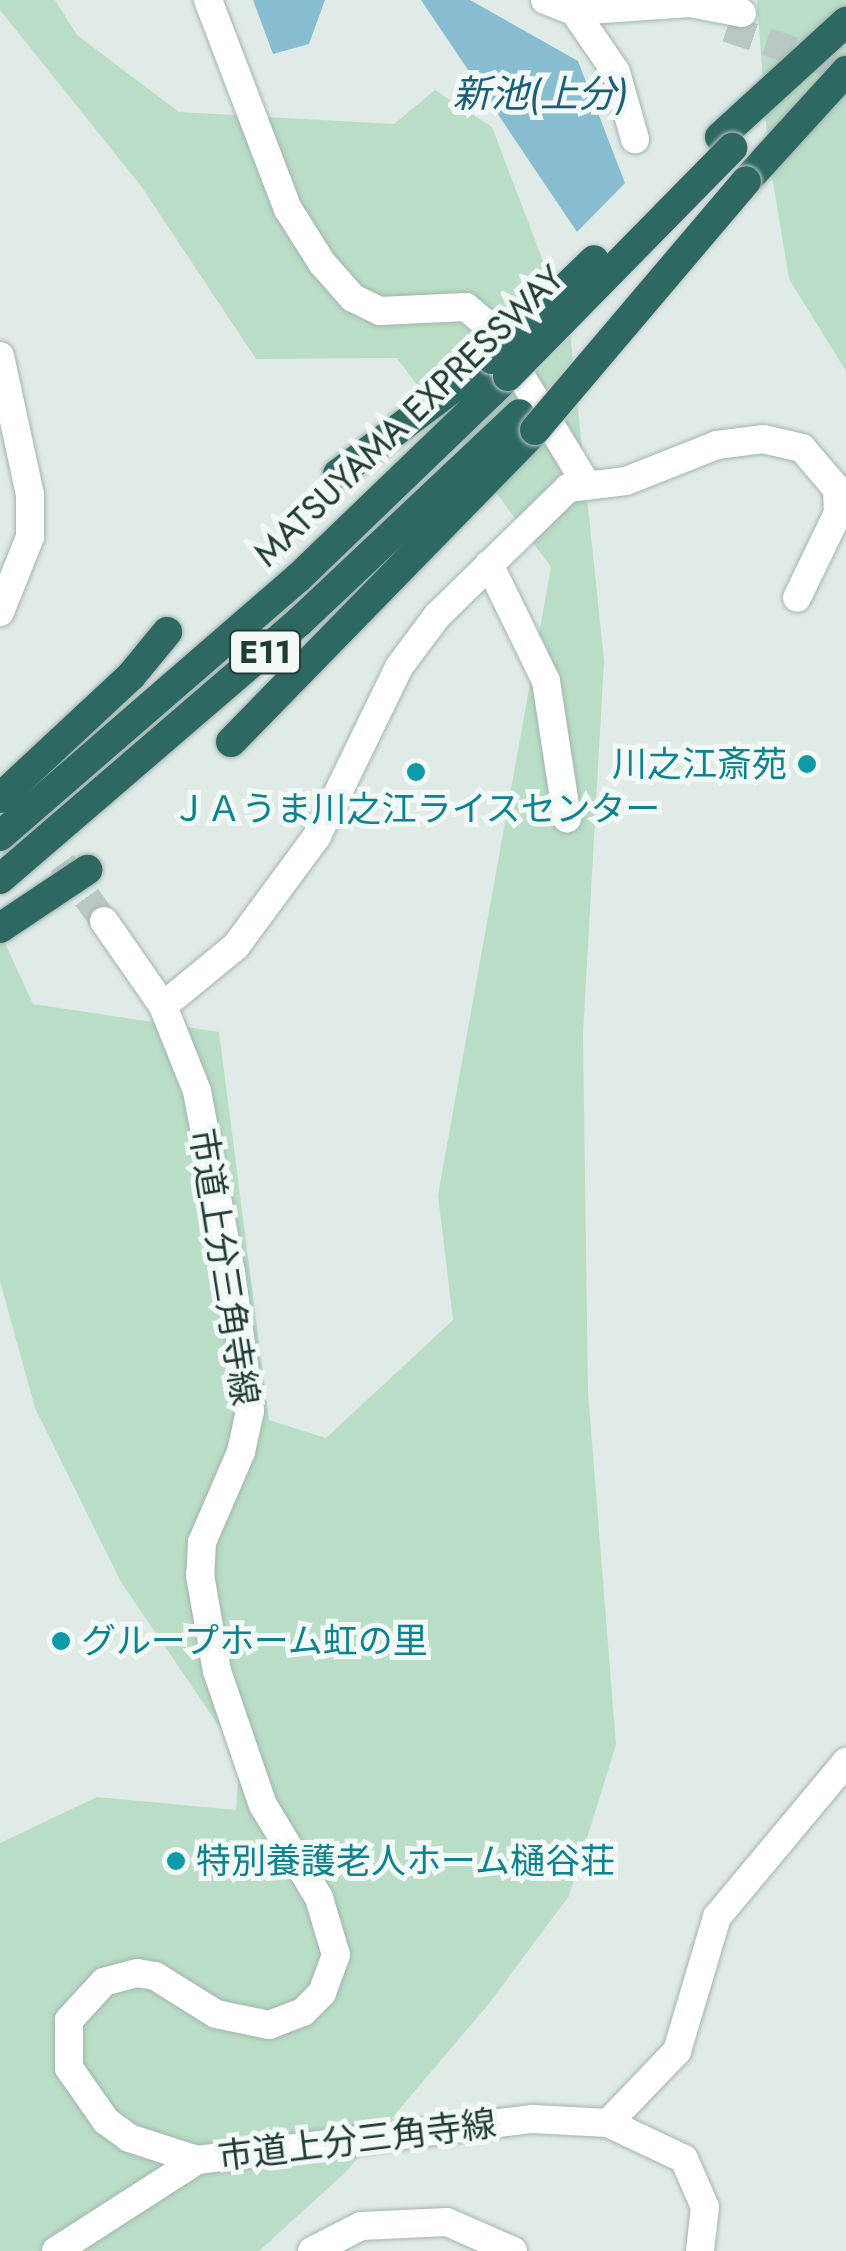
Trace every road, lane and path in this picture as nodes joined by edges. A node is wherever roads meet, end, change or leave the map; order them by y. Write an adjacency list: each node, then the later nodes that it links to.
1 (208, 0): 12 (street)
2 (545, 0): 3 (street)
3 (574, 12): 4 (street); 7 (street)
4 (735, 20)
5 (846, 23): 9 (highway, bridge)
6 (846, 72): 10 (highway, bridge)
7 (635, 139)
8 (0, 356): 15 (street)
9 (500, 368): 11 (highway); 20 (highway, MATSUYAMA EXPRESSWAY / E11)
10 (528, 422): 17 (highway); 22 (highway, MATSUYAMA EXPRESSWAY / E11)
11 (338, 474)
12 (588, 484): 13 (street); 14 (street)
13 (489, 564): 19 (street); 25 (street)
14 (797, 598)
15 (0, 612)
16 (168, 632): 18 (highway)
17 (231, 742)
18 (0, 798)
19 (567, 818)
20 (0, 836)
21 (87, 870): 24 (highway)
22 (0, 879)
23 (104, 921): 25 (street, 市道上分三角寺線)
24 (0, 928)
25 (163, 1006): 28 (street, 市道上分三角寺線)
26 (846, 1762): 27 (street)
27 (608, 2123): 28 (street, 市道上分三角寺線); 32 (street, 市道上分三角寺線)
28 (197, 2160): 29 (street)
29 (56, 2251)
30 (312, 2251): 31 (street)
31 (512, 2251)
32 (700, 2251)

